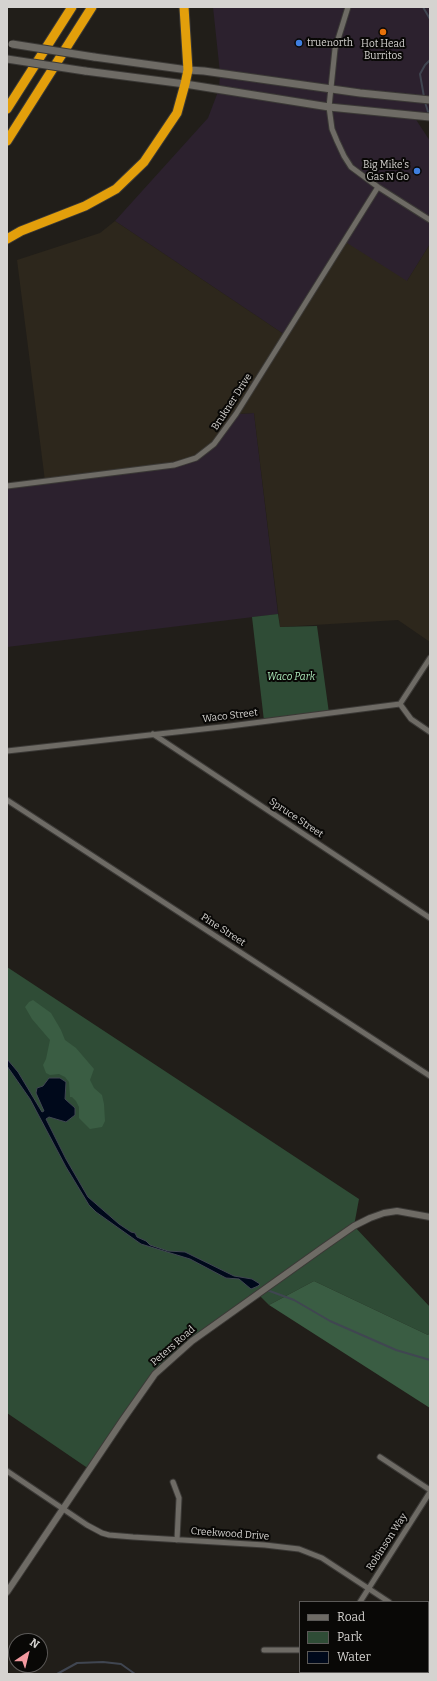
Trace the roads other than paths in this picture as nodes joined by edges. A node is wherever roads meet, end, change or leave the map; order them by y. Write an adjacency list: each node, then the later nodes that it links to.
1 (72, 7): 12 (highway)
2 (92, 7): 14 (highway)
3 (184, 7): 7 (highway)
4 (348, 7): 9 (street)
5 (9, 44): 7 (main road, bridge)
6 (7, 59): 8 (main road, bridge)
7 (188, 70): 8 (highway); 9 (main road)
8 (185, 84): 11 (main road); 17 (highway)
9 (331, 89): 10 (main road); 11 (street)
10 (430, 100)
11 (329, 107): 13 (main road); 15 (street)
12 (7, 109)
13 (430, 117)
14 (7, 141)
15 (378, 187): 16 (street); 18 (street, Brukner Drive)
16 (430, 220)
17 (7, 239)
18 (7, 486)
19 (430, 658): 20 (street)
20 (400, 704): 21 (street); 22 (street, Waco Street)
21 (430, 732)
22 (153, 734): 23 (street, Waco Street); 25 (street, Spruce Street)
23 (7, 751)
24 (7, 800): 26 (street, Pine Street)
25 (430, 918)
26 (430, 1076)
27 (430, 1217): 32 (street, Peters Road)
28 (380, 1457): 31 (street)
29 (7, 1471): 32 (street, Creekwood Drive)
30 (173, 1482): 33 (street)
31 (430, 1491): 34 (street, Robinson Way)
32 (63, 1508): 33 (street, Creekwood Drive); 35 (street, Peters Road)
33 (177, 1540): 34 (street, Creekwood Drive)
34 (368, 1589): 36 (street, Robinson Way); 37 (street, Creekwood Drive)
35 (7, 1592)
36 (361, 1601)
37 (387, 1601)
38 (264, 1650): 39 (street)
39 (299, 1650)

